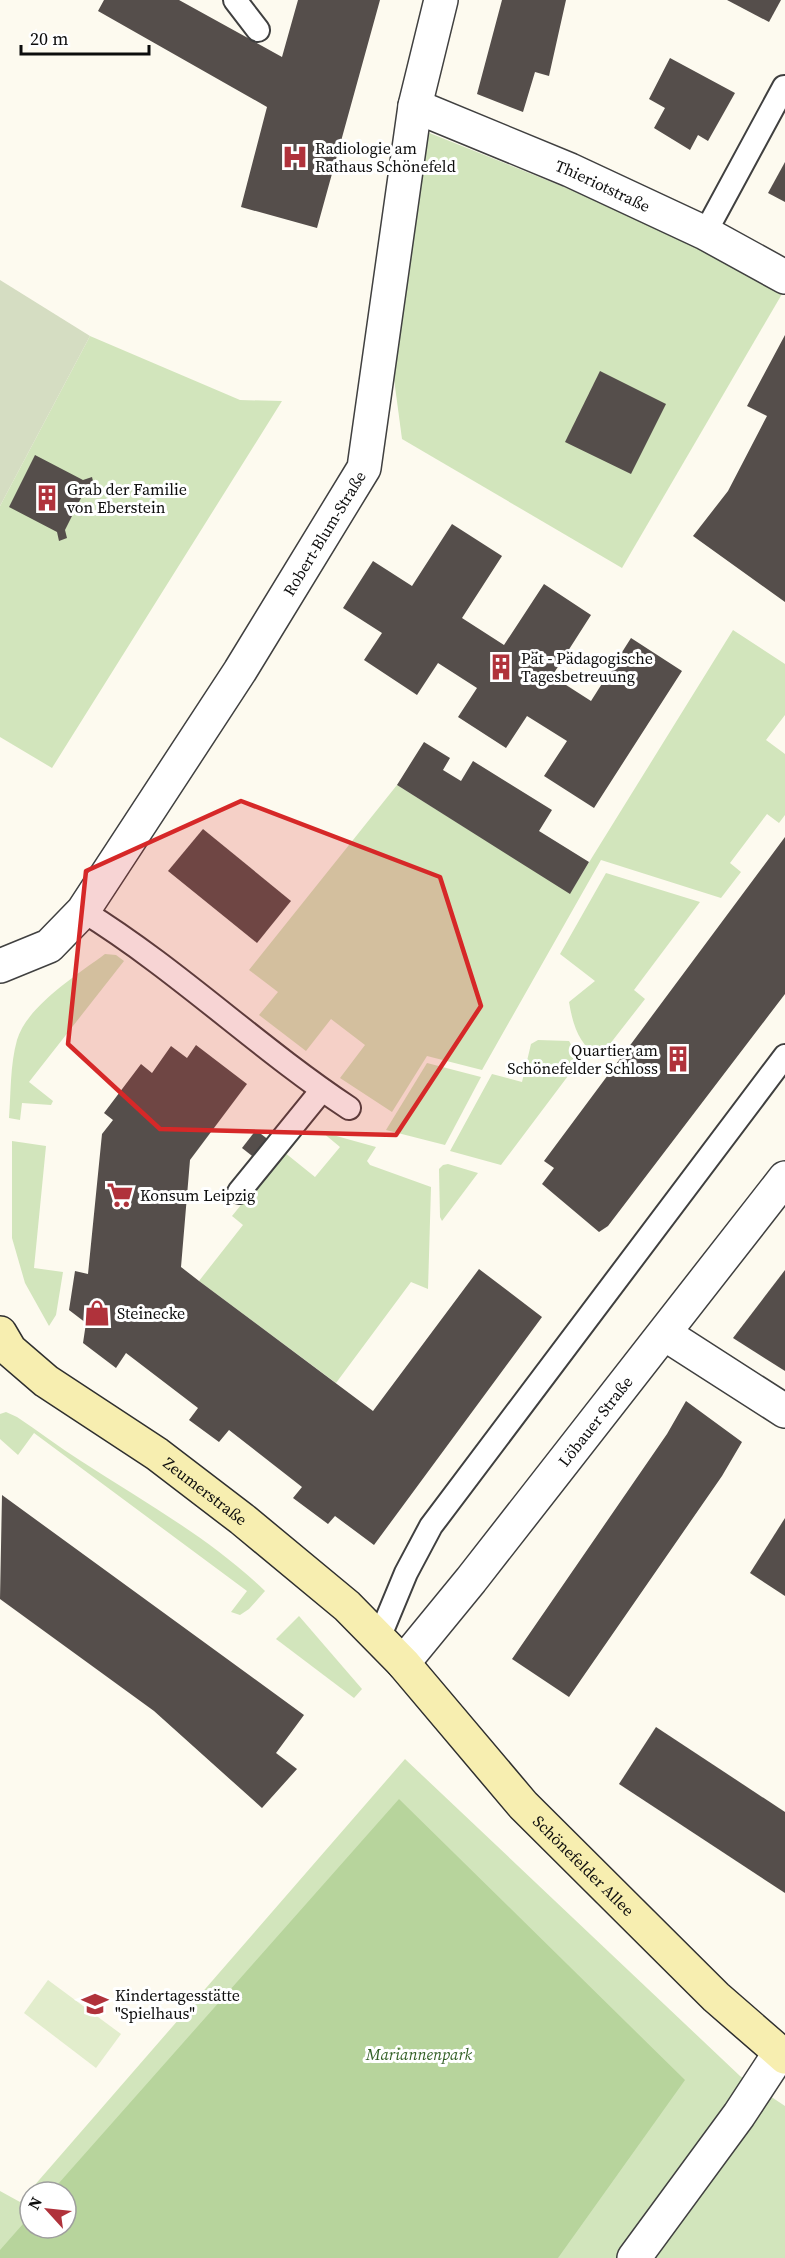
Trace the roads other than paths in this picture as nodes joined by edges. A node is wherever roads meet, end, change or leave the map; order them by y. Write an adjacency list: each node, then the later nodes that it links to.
1 (235, 0): 3 (lane)
2 (441, 0): 5 (street, Robert-Blum-Straße)
3 (258, 30)
4 (784, 87): 6 (lane)
5 (415, 106): 6 (street, Thieriotstraße); 8 (street, Robert-Blum-Straße)
6 (705, 232): 7 (street, Thieriotstraße)
7 (785, 278)
8 (83, 911): 9 (street, Robert-Blum-Straße); 11 (lane)
9 (0, 966)
10 (785, 1056): 18 (lane)
11 (322, 1090): 12 (lane); 14 (lane)
12 (349, 1108)
13 (785, 1178): 16 (street, Löbauer Straße)
14 (239, 1192)
15 (0, 1333): 18 (main road, Zeumerstraße)
16 (665, 1334): 17 (street); 19 (street, Löbauer Straße)
17 (785, 1411)
18 (379, 1638): 19 (main road, Zeumerstraße)
19 (403, 1663): 20 (main road, Schönefelder Allee)
20 (782, 2055): 21 (street, Schönefelder Allee)
21 (634, 2258)

